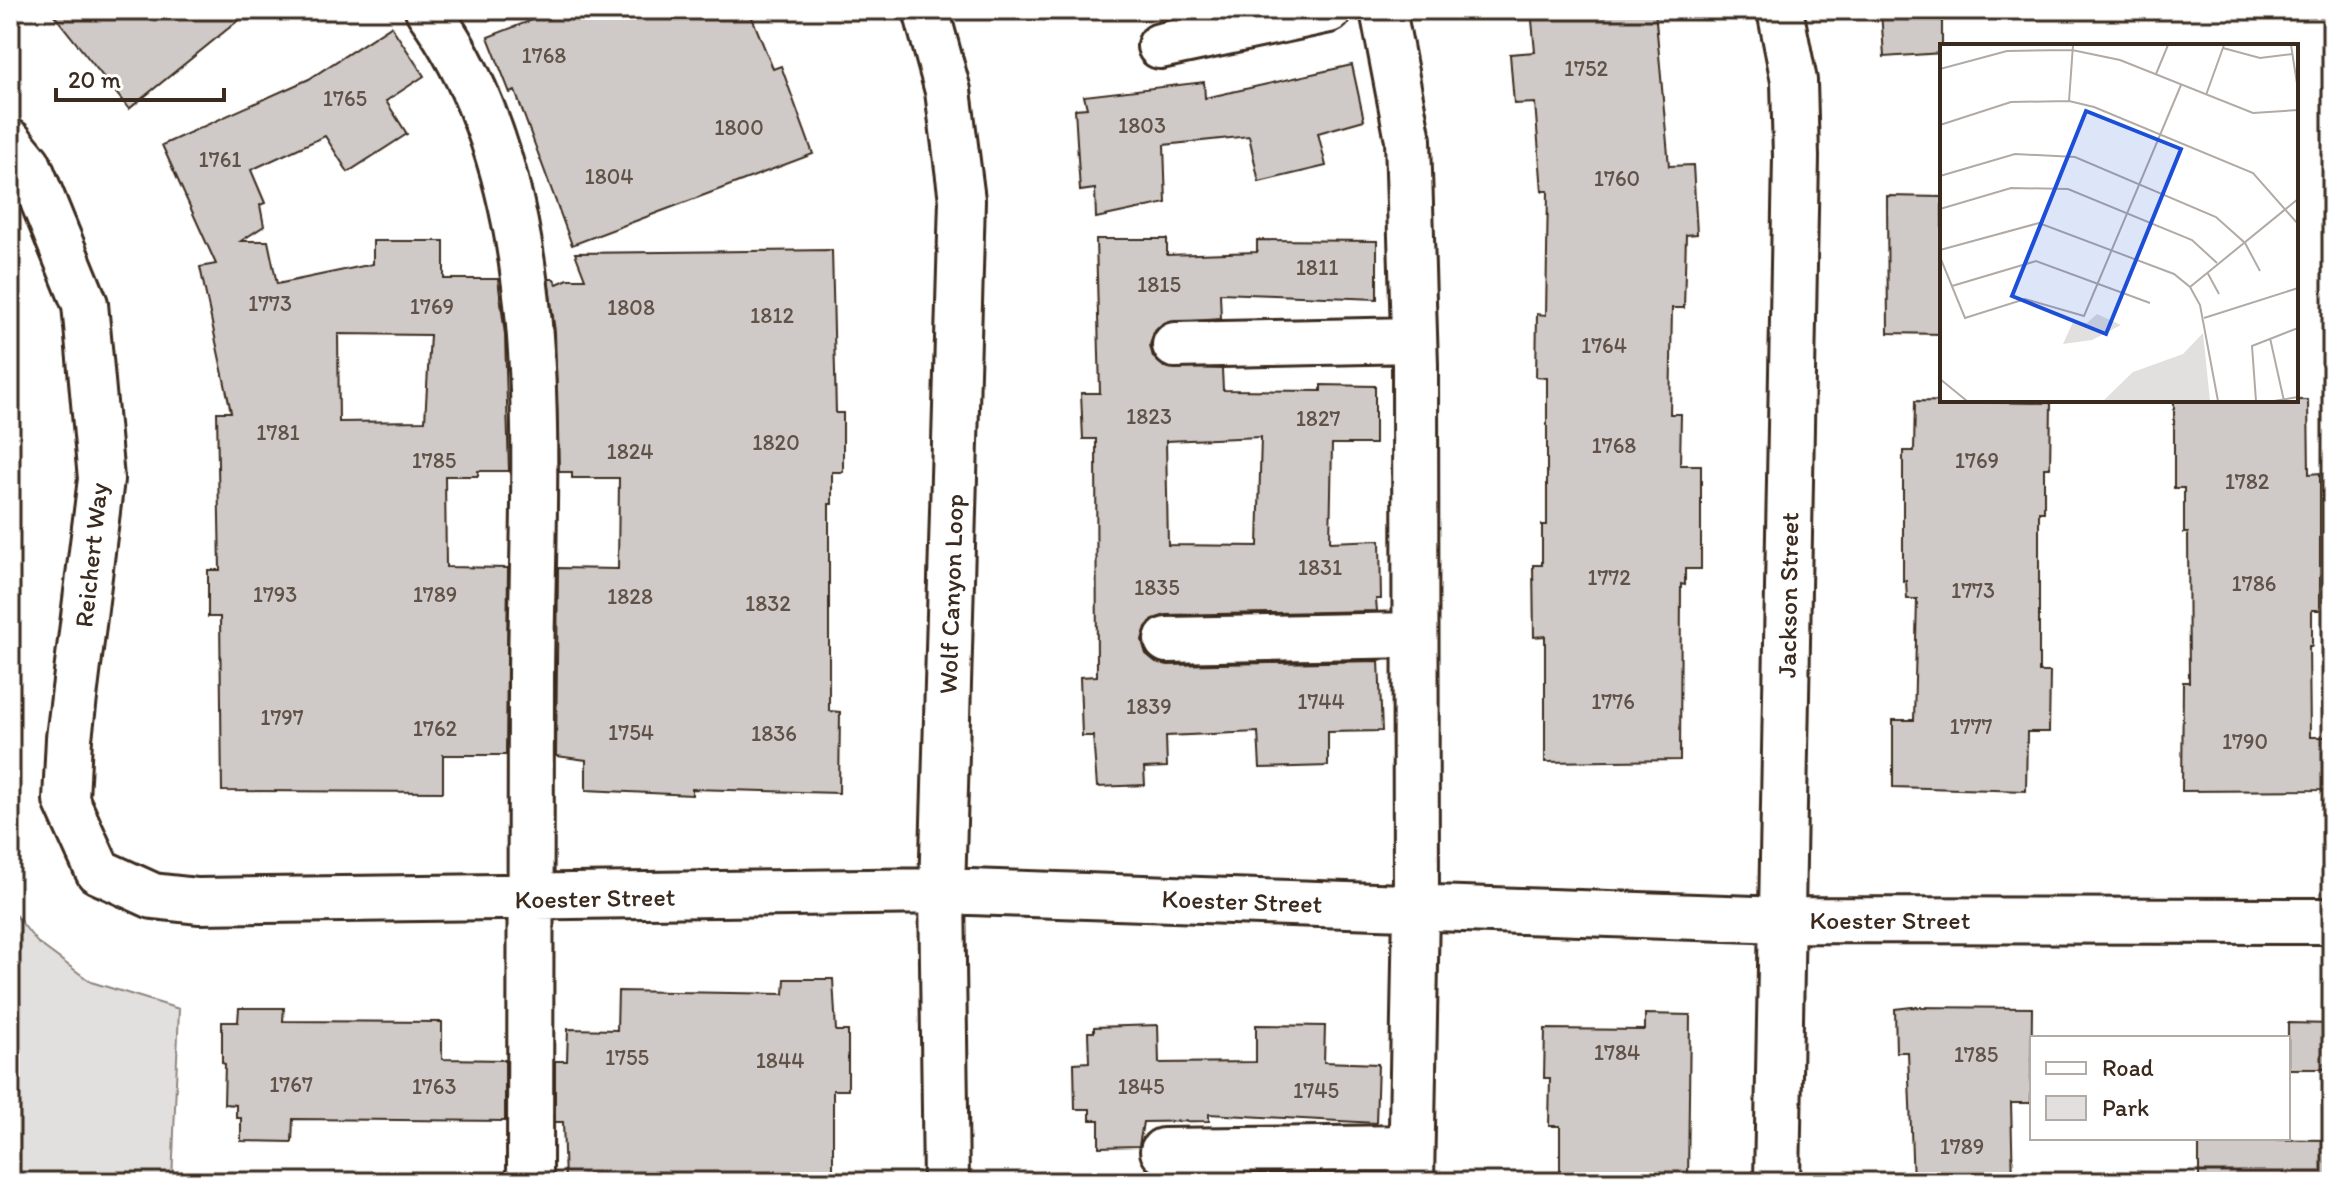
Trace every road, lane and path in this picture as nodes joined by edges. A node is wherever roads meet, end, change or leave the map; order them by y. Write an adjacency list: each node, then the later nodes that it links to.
1 (428, 10): 14 (street)
2 (926, 10): 12 (street, Wolf Canyon Loop)
3 (1329, 10): 6 (street)
4 (1383, 10): 8 (street)
5 (1780, 10): 16 (street, Jackson Street)
6 (1160, 46)
7 (10, 142): 13 (street, Reichert Way)
8 (1414, 340): 9 (street); 10 (street)
9 (1175, 345)
10 (1415, 635): 11 (street); 15 (street)
11 (1167, 640)
12 (942, 891): 14 (street, Koester Street); 15 (street, Koester Street); 21 (street, Wolf Canyon Loop)
13 (153, 896): 14 (street, Koester Street)
14 (531, 899): 20 (street)
15 (1416, 908): 16 (street, Koester Street); 19 (street)
16 (1784, 920): 17 (street, Koester Street); 22 (street, Jackson Street)
17 (2332, 921)
18 (1163, 1151): 19 (street)
19 (1411, 1165)
20 (530, 1182)
21 (946, 1182)
22 (1777, 1182)

